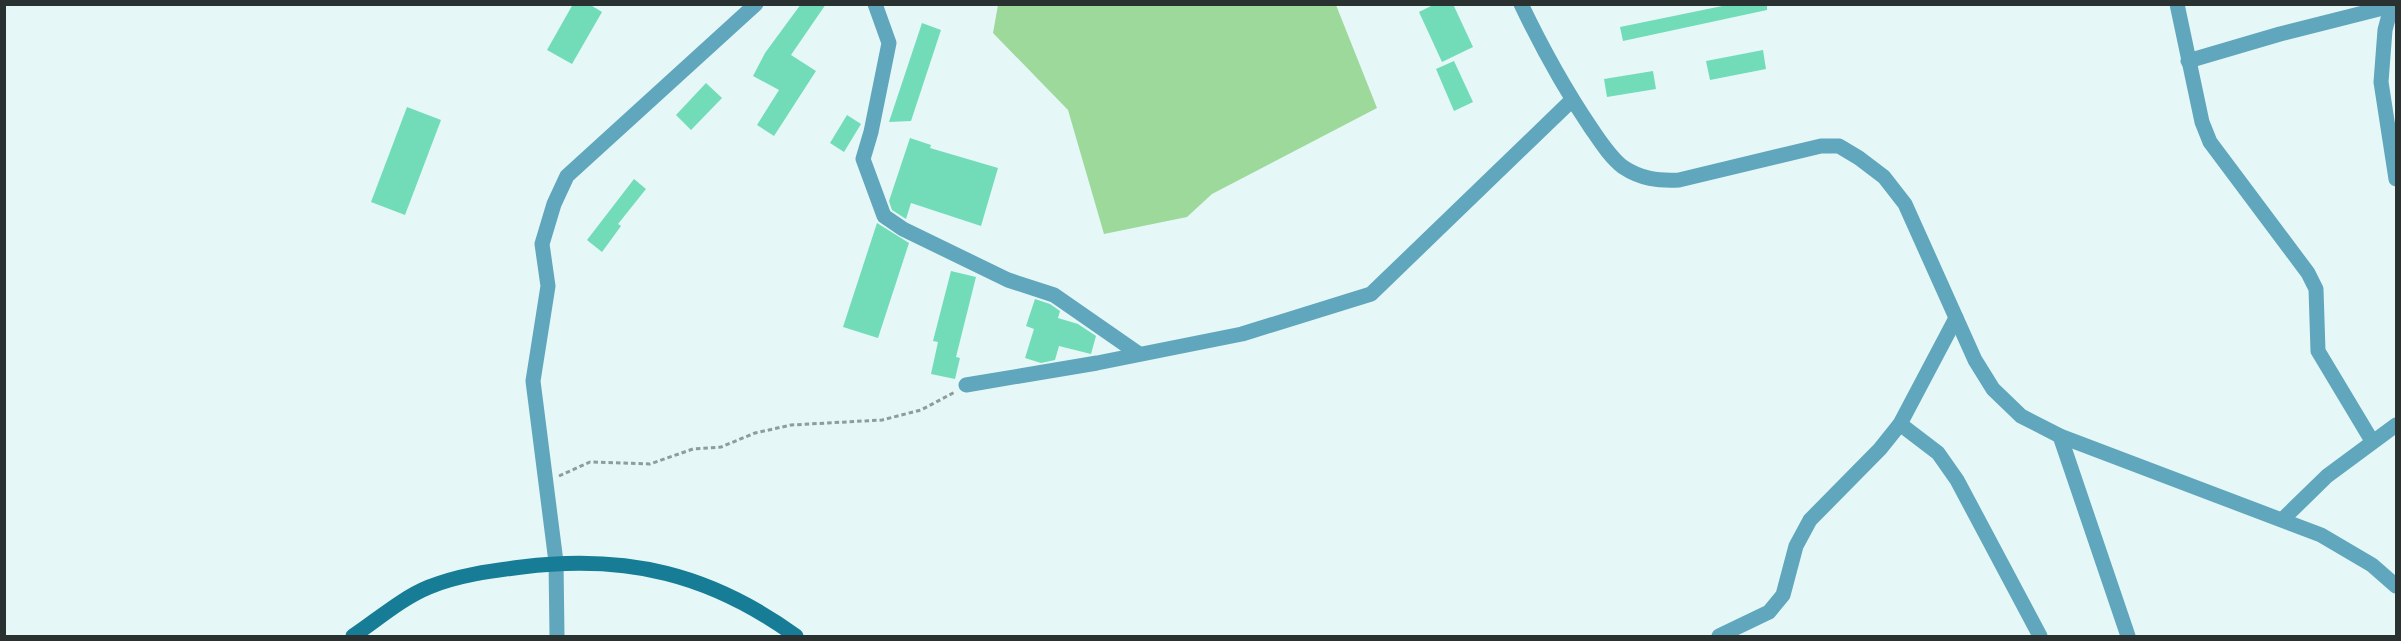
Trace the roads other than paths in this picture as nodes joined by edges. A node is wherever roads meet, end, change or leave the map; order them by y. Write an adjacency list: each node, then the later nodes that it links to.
1 (756, 4): 17 (street)
2 (874, 4): 10 (street)
3 (1521, 4): 7 (street)
4 (2177, 4): 6 (street)
5 (2392, 5): 6 (street); 8 (street)
6 (2188, 61): 15 (street)
7 (1572, 100): 9 (street); 10 (street)
8 (2397, 179)
9 (1956, 318): 12 (street); 14 (street)
10 (1139, 354): 11 (street)
11 (966, 385)
12 (1899, 424): 22 (street); 23 (street)
13 (2397, 425): 15 (street)
14 (2060, 436): 16 (street); 24 (street)
15 (2372, 441): 16 (street)
16 (2283, 519): 18 (street)
17 (556, 562): 19 (main road); 20 (street); 21 (main road)
18 (2397, 586)
19 (353, 636)
20 (557, 636)
21 (796, 636)
22 (1719, 636)
23 (2040, 636)
24 (2128, 636)

